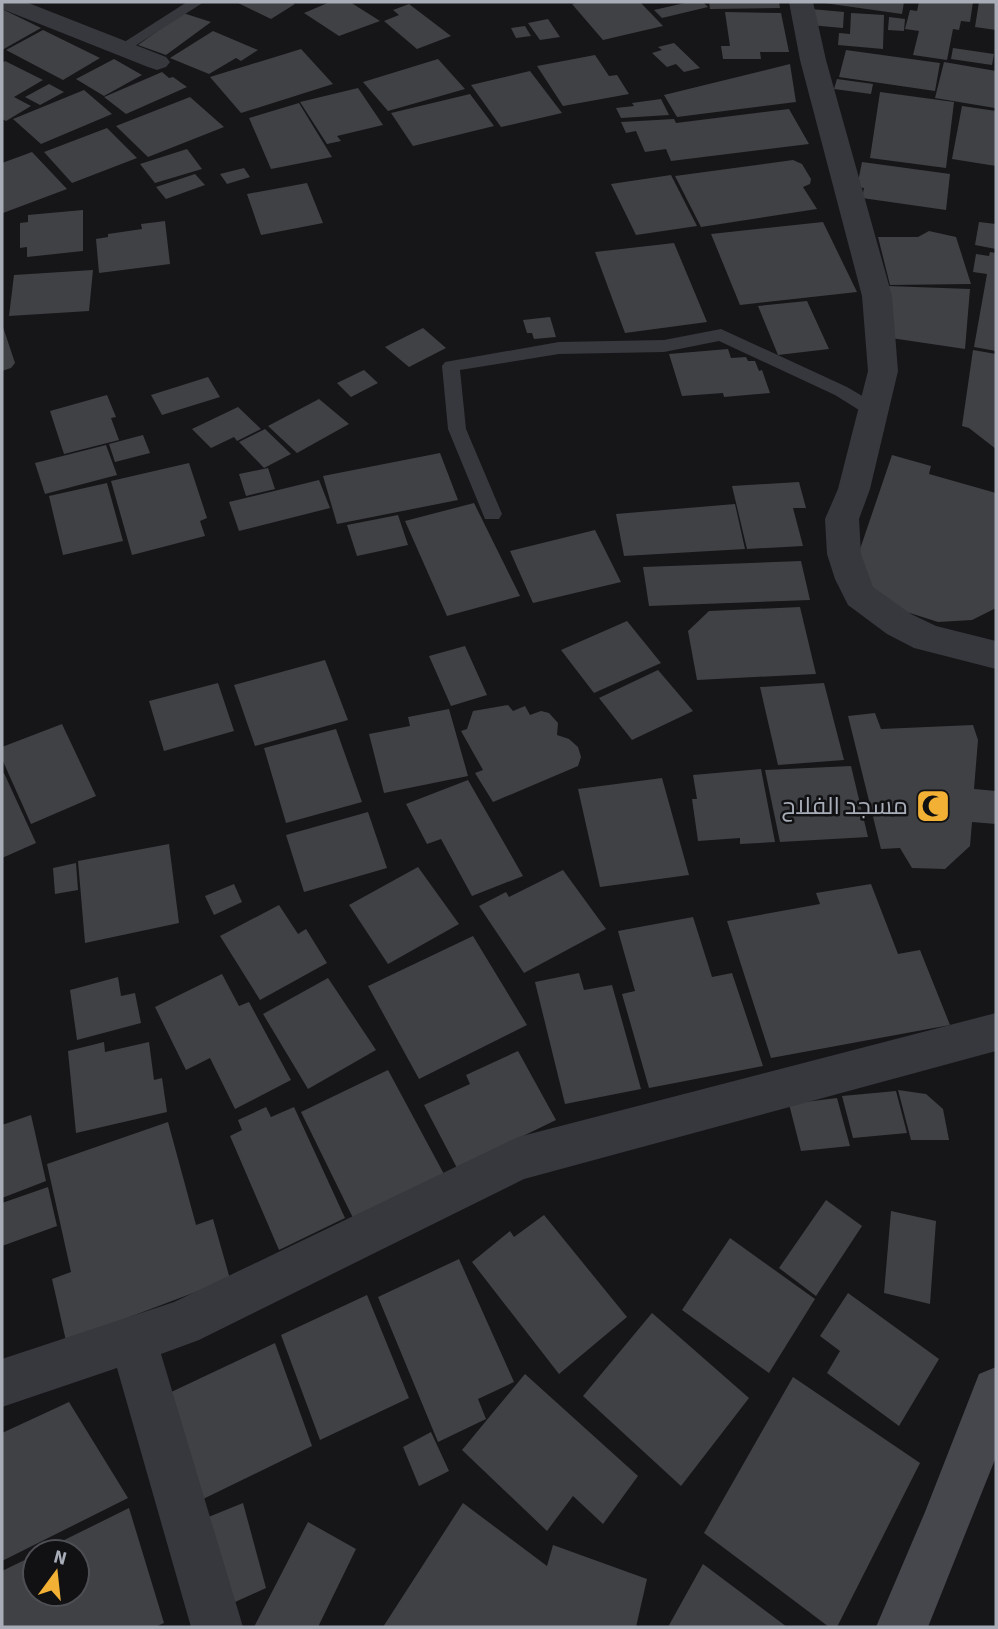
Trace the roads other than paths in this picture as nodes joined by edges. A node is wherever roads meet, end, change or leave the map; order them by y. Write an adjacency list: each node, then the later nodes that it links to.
1 (5, 2): 4 (street)
2 (197, 2): 4 (lane)
3 (801, 2): 6 (street)
4 (122, 48): 5 (street)
5 (157, 62)
6 (874, 411): 7 (lane); 8 (street)
7 (492, 514)
8 (996, 655)
9 (996, 1032): 10 (street)
10 (133, 1339): 11 (street); 13 (street)
11 (2, 1383)
12 (996, 1391): 14 (main road)
13 (217, 1627)
14 (902, 1627)

